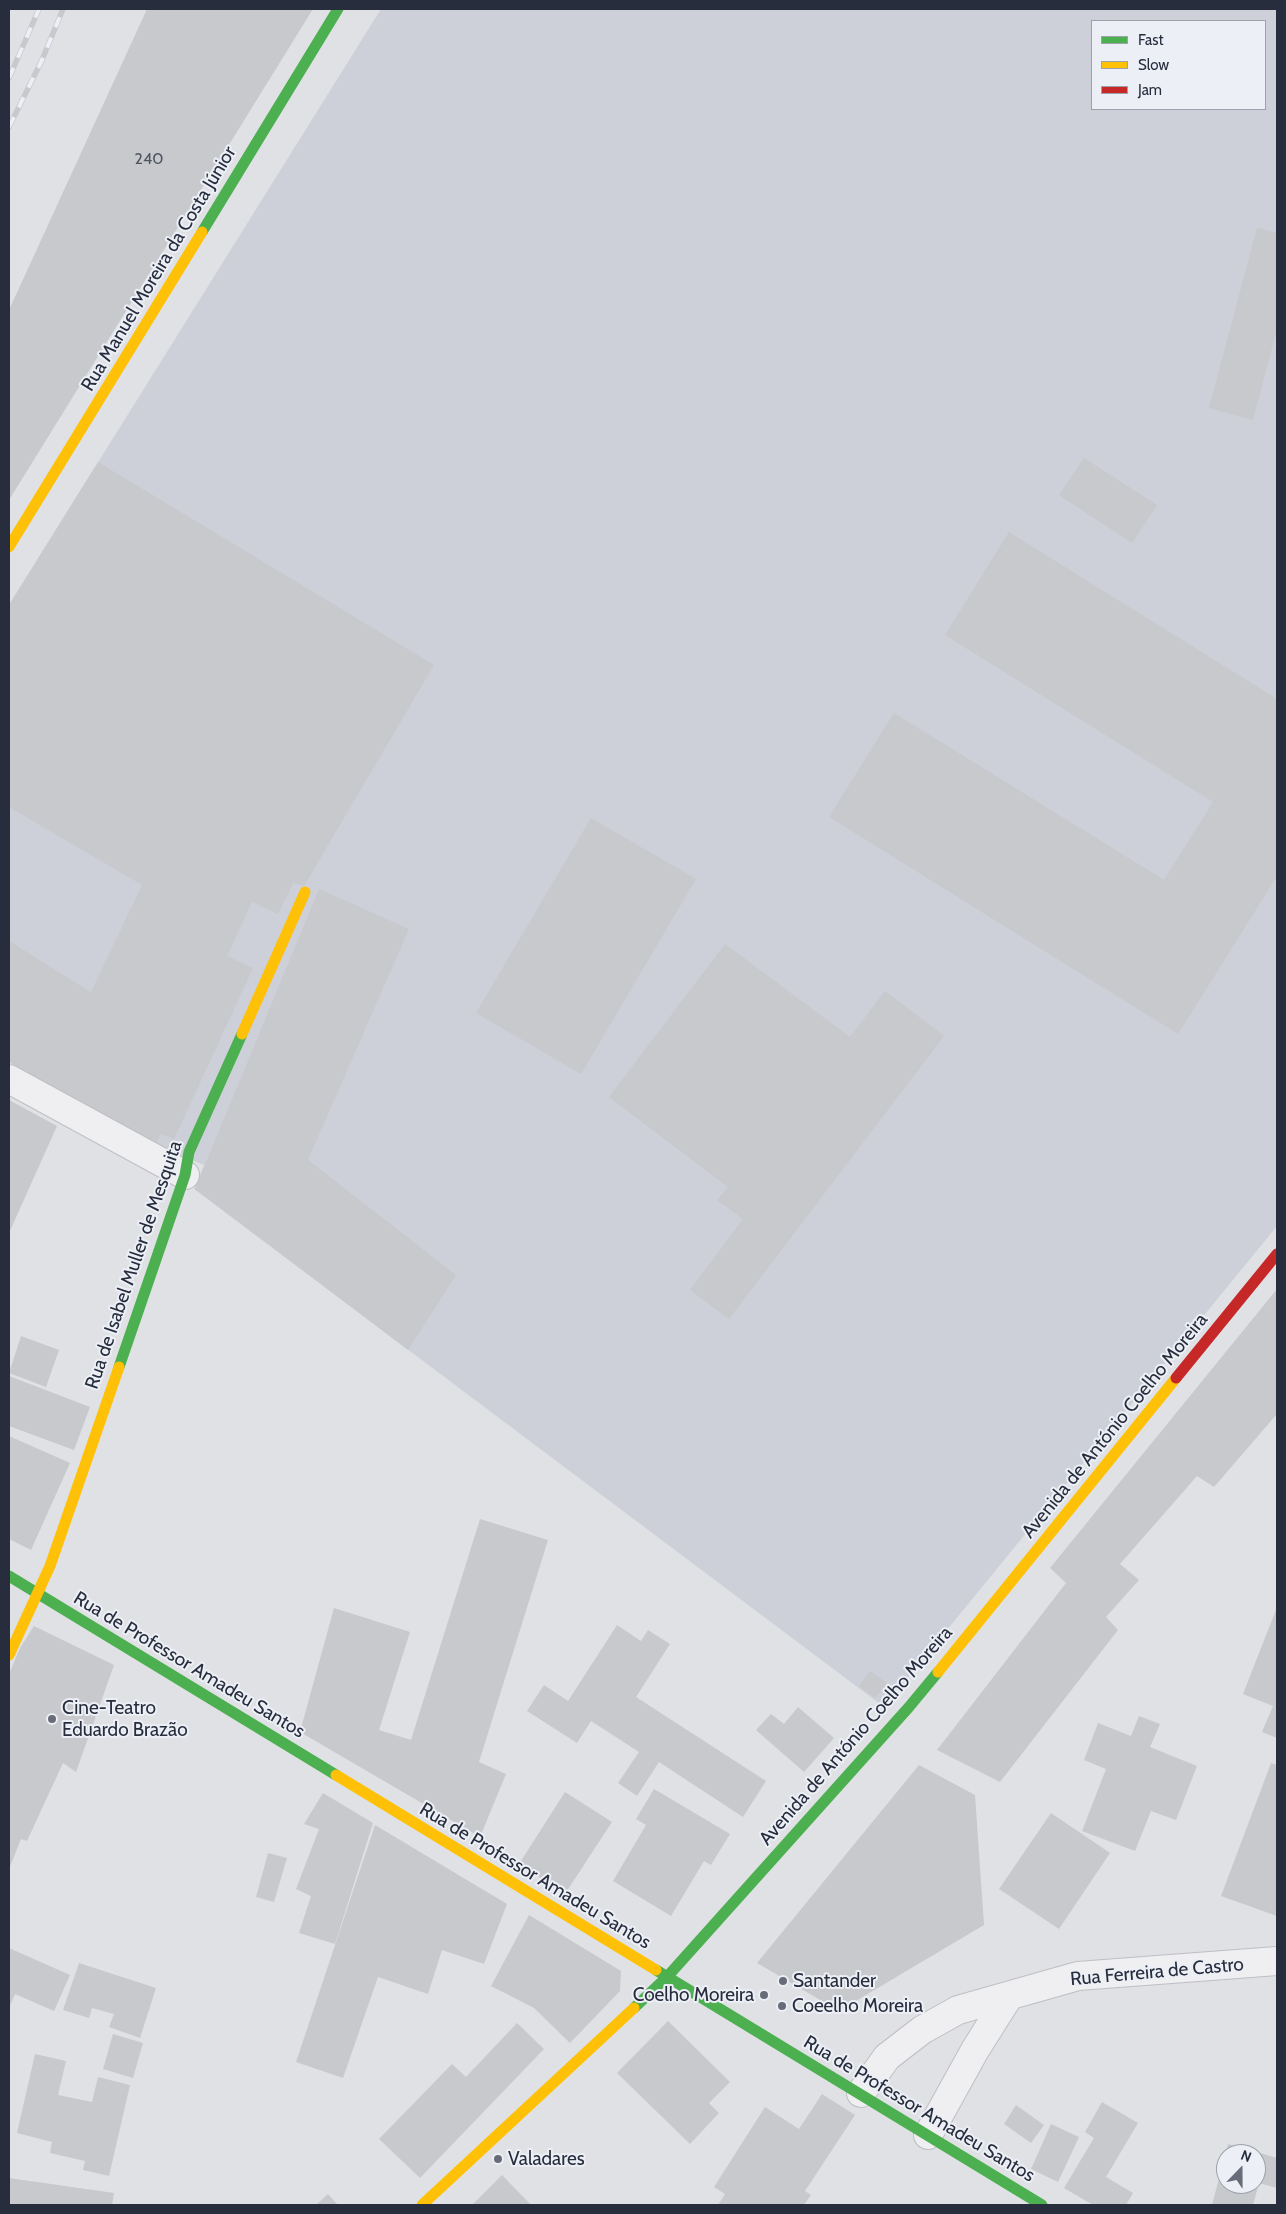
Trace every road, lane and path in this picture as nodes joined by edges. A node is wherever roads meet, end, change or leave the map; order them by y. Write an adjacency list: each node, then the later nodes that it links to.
1 (338, 9): 2 (street, Rua Manuel Moreira da Costa Júnior)
2 (9, 547)
3 (305, 892): 5 (street, Rua de Isabel Muller de Mesquita)
4 (9, 1079): 5 (street)
5 (185, 1175): 8 (street, Rua de Isabel Muller de Mesquita)
6 (1277, 1254): 11 (street, Avenida de António Coelho Moreira)
7 (9, 1576): 8 (street, Rua de Professor Amadeu Santos)
8 (36, 1592): 9 (street, Rua de Isabel Muller de Mesquita); 11 (street, Rua de Professor Amadeu Santos)
9 (9, 1655)
10 (1277, 1961): 12 (street, Rua Ferreira de Castro)
11 (667, 1977): 13 (street, Rua de Professor Amadeu Santos); 15 (street, Avenida de António Coelho Moreira)
12 (1009, 1996): 13 (street, Rua Ferreira de Castro); 14 (street)
13 (861, 2093): 14 (street, Rua de Professor Amadeu Santos)
14 (928, 2135): 16 (street, Rua de Professor Amadeu Santos)
15 (422, 2205)
16 (1042, 2205)

